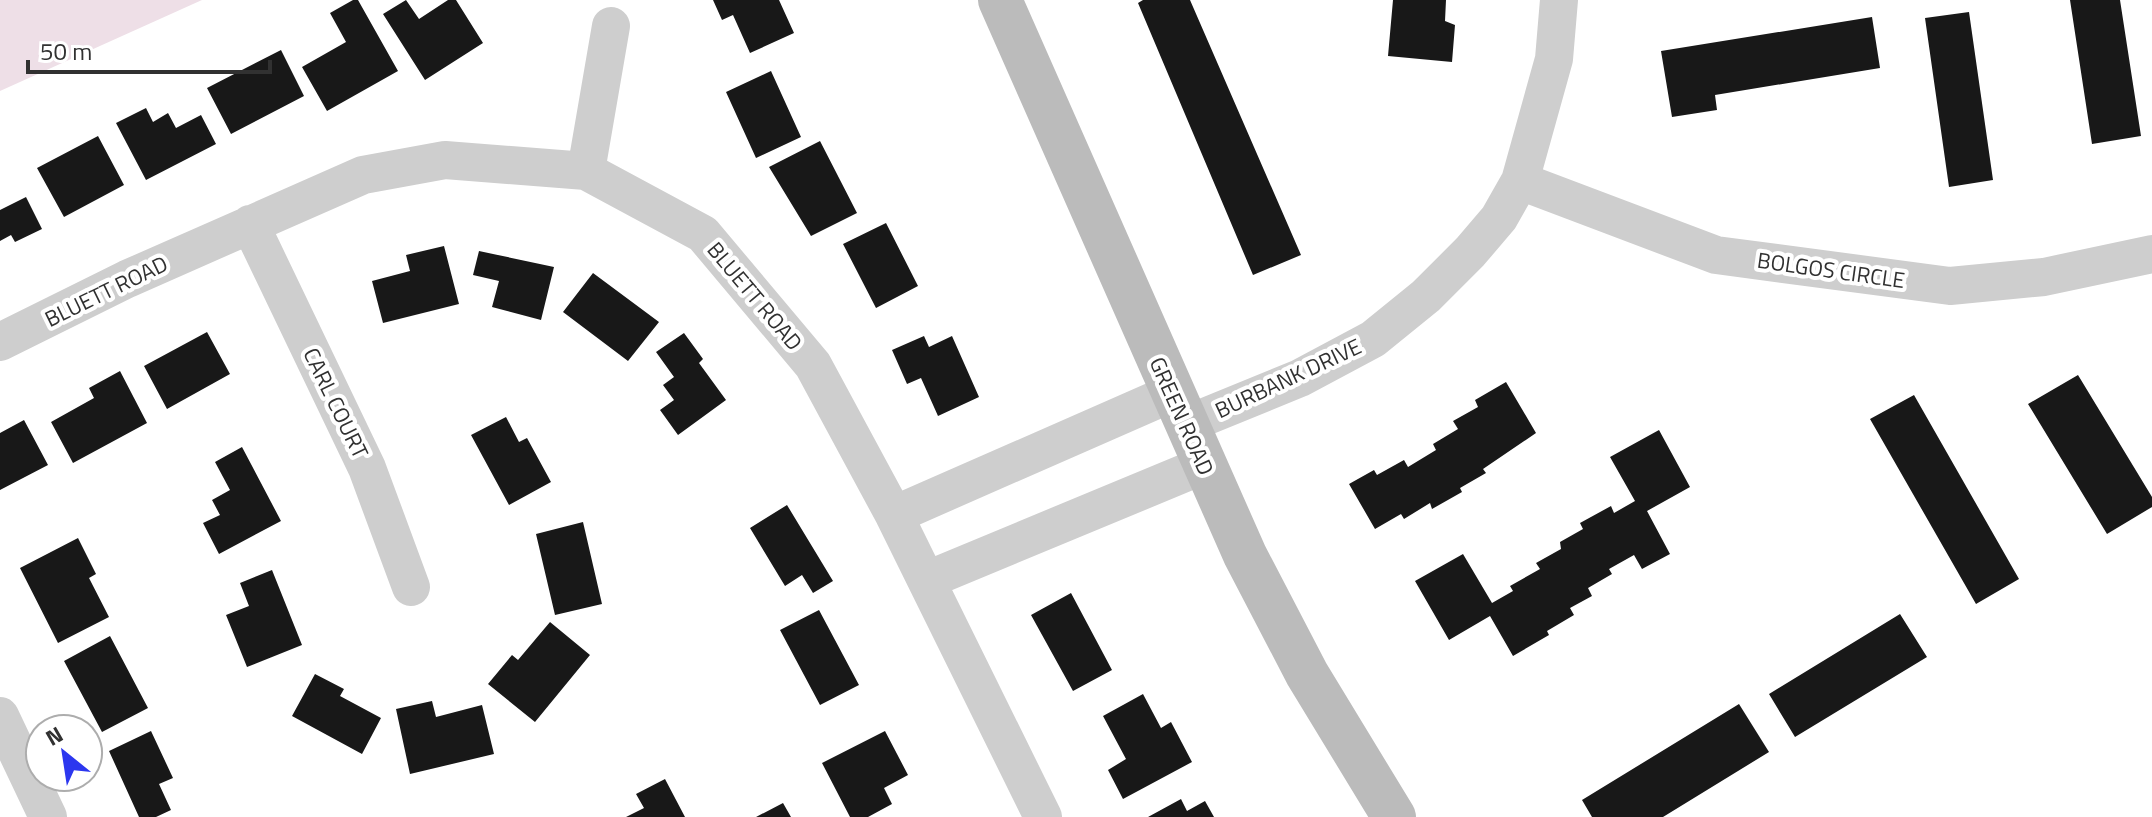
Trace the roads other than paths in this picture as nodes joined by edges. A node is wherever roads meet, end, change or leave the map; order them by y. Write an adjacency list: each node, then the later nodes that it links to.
1 (1000, 0): 9 (street, GREEN ROAD)
2 (1559, 0): 5 (street, BURBANK DRIVE)
3 (611, 26): 4 (street)
4 (586, 171): 6 (street, BLUETT ROAD); 11 (street, BLUETT ROAD)
5 (1520, 181): 7 (street, BOLGOS CIRCLE); 9 (street, BURBANK DRIVE)
6 (250, 224): 8 (street, BLUETT ROAD); 13 (street, CARL COURT)
7 (2152, 254)
8 (0, 342)
9 (1178, 409): 10 (street, GREEN ROAD); 11 (street, BURBANK DRIVE)
10 (1204, 465): 12 (street); 17 (street, GREEN ROAD)
11 (894, 515): 12 (street, BLUETT ROAD)
12 (927, 580): 16 (street, BLUETT ROAD)
13 (411, 587)
14 (0, 716): 15 (street)
15 (48, 817)
16 (1043, 817)
17 (1394, 817)

